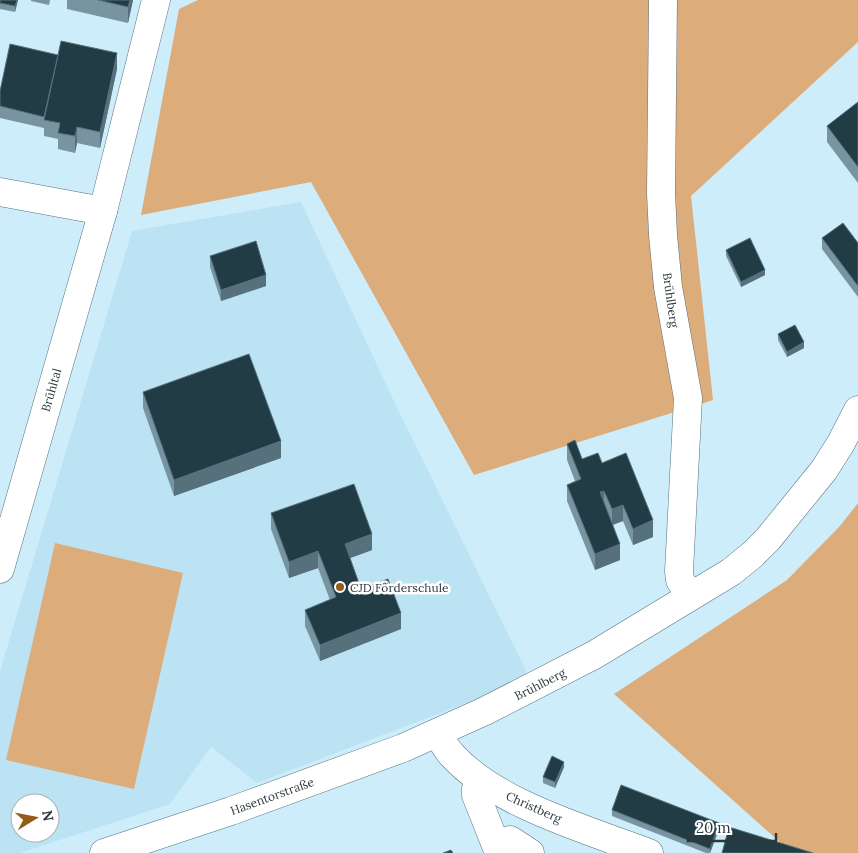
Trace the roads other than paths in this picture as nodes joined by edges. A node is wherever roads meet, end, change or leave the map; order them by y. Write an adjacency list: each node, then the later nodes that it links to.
1 (156, 0): 4 (street, Brühltal)
2 (663, 0): 7 (street, Brühlberg)
3 (0, 192): 4 (street)
4 (103, 211): 6 (street, Brühltal)
5 (858, 410): 7 (street, Brühlberg)
6 (0, 569)
7 (690, 596): 8 (street, Brühlberg)
8 (438, 733): 9 (street, Christberg); 11 (street, Hasentorstraße)
9 (480, 781): 10 (street); 13 (street, Christberg)
10 (498, 848): 12 (street)
11 (104, 853)
12 (530, 853)
13 (649, 853)

